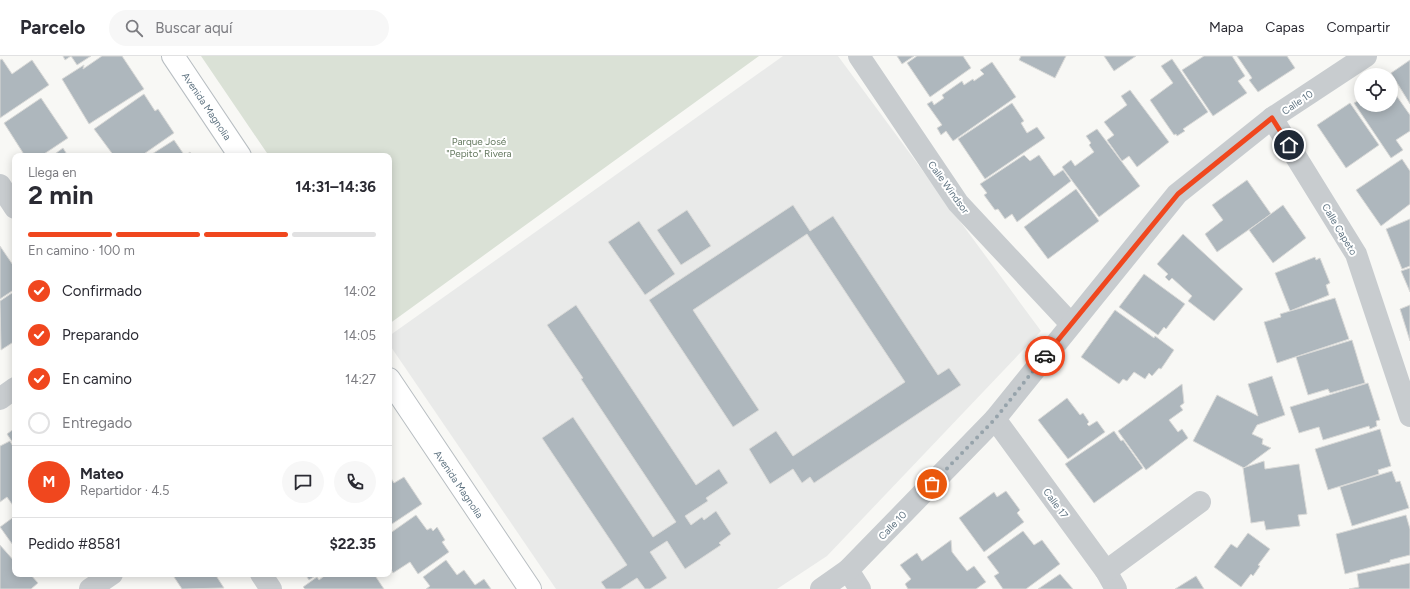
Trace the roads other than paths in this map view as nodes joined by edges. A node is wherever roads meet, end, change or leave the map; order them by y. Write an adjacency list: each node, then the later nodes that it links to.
1 (174, 56): 5 (street, Avenida Magnolia)
2 (859, 56): 8 (street, Calle Windsor)
3 (1366, 56): 4 (street, Calle 10)
4 (1272, 118): 8 (street, Calle 10); 11 (street, Calle Capeto)
5 (238, 153)
6 (0, 185): 7 (street)
7 (12, 203)
8 (1071, 324): 14 (street, Calle 10)
9 (392, 383): 22 (street, Avenida Magnolia)
10 (12, 390): 12 (street)
11 (1407, 393): 13 (street, Calle Capeto)
12 (0, 398)
13 (1410, 416)
14 (995, 419): 16 (street, Calle 10); 19 (street, Calle 17)
15 (1200, 502): 19 (street)
16 (848, 570): 23 (street, Calle 10); 24 (street)
17 (108, 577): 20 (street)
18 (263, 577): 21 (street)
19 (1111, 580)
20 (90, 589)
21 (271, 589)
22 (530, 589)
23 (821, 589)
24 (860, 589)

